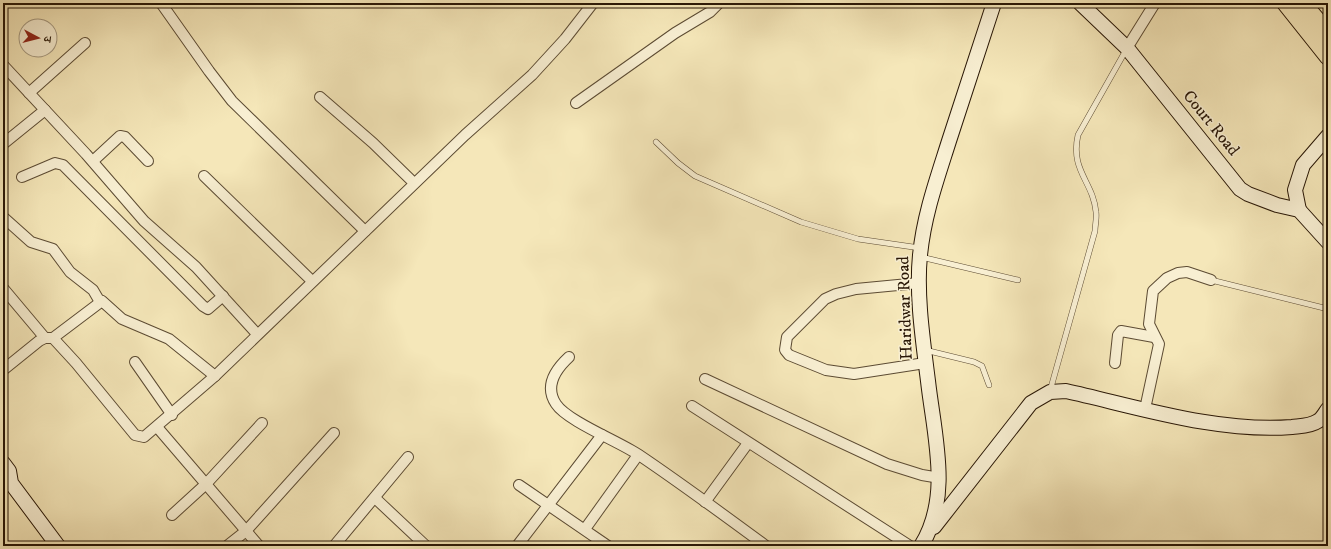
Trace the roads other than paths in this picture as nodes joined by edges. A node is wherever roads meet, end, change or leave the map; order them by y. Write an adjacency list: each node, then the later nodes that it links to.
1 (161, 3): 28 (street)
2 (593, 3): 25 (street)
3 (719, 3): 16 (street)
4 (994, 3): 30 (street, Haridwar Road)
5 (1080, 3): 11 (street, Court Road)
6 (1155, 3): 11 (street)
7 (1285, 3): 12 (main road)
8 (1303, 3): 9 (main road)
9 (1328, 34)
10 (85, 43): 14 (street)
11 (1127, 48): 26 (street, Court Road); 50 (lane)
12 (1328, 57)
13 (3, 65): 14 (street)
14 (29, 93): 17 (street)
15 (320, 96): 25 (street)
16 (576, 104)
17 (45, 110): 20 (street); 21 (street)
18 (1328, 136): 26 (street)
19 (656, 142): 30 (lane)
20 (3, 144)
21 (93, 161): 22 (street); 36 (street)
22 (148, 162)
23 (204, 176): 33 (street)
24 (22, 177): 36 (street)
25 (414, 183): 28 (street)
26 (1299, 210): 29 (street)
27 (3, 217): 37 (street)
28 (365, 231): 33 (street)
29 (1328, 242)
30 (920, 252): 31 (lane); 34 (street, Haridwar Road)
31 (1018, 280)
32 (1211, 280): 38 (lane); 40 (street)
33 (312, 281): 39 (street)
34 (919, 282): 42 (street, Haridwar Road); 42 (street)
35 (3, 288): 41 (street)
36 (223, 296): 39 (street)
37 (100, 302): 41 (street); 47 (street)
38 (1328, 309)
39 (257, 334): 47 (street)
40 (1154, 337): 45 (street); 52 (street)
41 (49, 338): 46 (street); 57 (street)
42 (925, 356): 49 (lane); 64 (street, Haridwar Road)
43 (569, 357): 59 (street)
44 (135, 362): 54 (street)
45 (1115, 363)
46 (3, 370)
47 (215, 376): 54 (street)
48 (705, 379): 64 (street)
49 (989, 385)
50 (1050, 392): 52 (street); 74 (street)
51 (692, 406): 60 (street)
52 (1146, 409): 56 (street)
53 (1328, 409): 56 (street)
54 (172, 415): 57 (street)
55 (262, 423): 66 (street)
56 (1323, 423)
57 (157, 427): 66 (street)
58 (334, 433): 73 (street)
59 (602, 435): 61 (street); 70 (street)
60 (748, 443): 69 (street); 83 (street)
61 (638, 455): 69 (street); 72 (street)
62 (408, 457): 68 (street)
63 (3, 463): 65 (street)
64 (940, 478): 74 (street, Haridwar Road)
65 (7, 481): 75 (street)
66 (206, 484): 71 (street); 73 (street)
67 (519, 485): 70 (street)
68 (375, 498): 78 (street); 79 (street)
69 (705, 502): 82 (street)
70 (549, 505): 72 (street); 80 (street)
71 (172, 515)
72 (585, 529): 81 (street)
73 (246, 531): 76 (street); 77 (street)
74 (930, 532): 84 (street, Haridwar Road)
75 (58, 546)
76 (227, 546)
77 (259, 546)
78 (334, 546)
79 (426, 546)
80 (517, 546)
81 (608, 546)
82 (766, 546)
83 (910, 546)
84 (921, 546)

